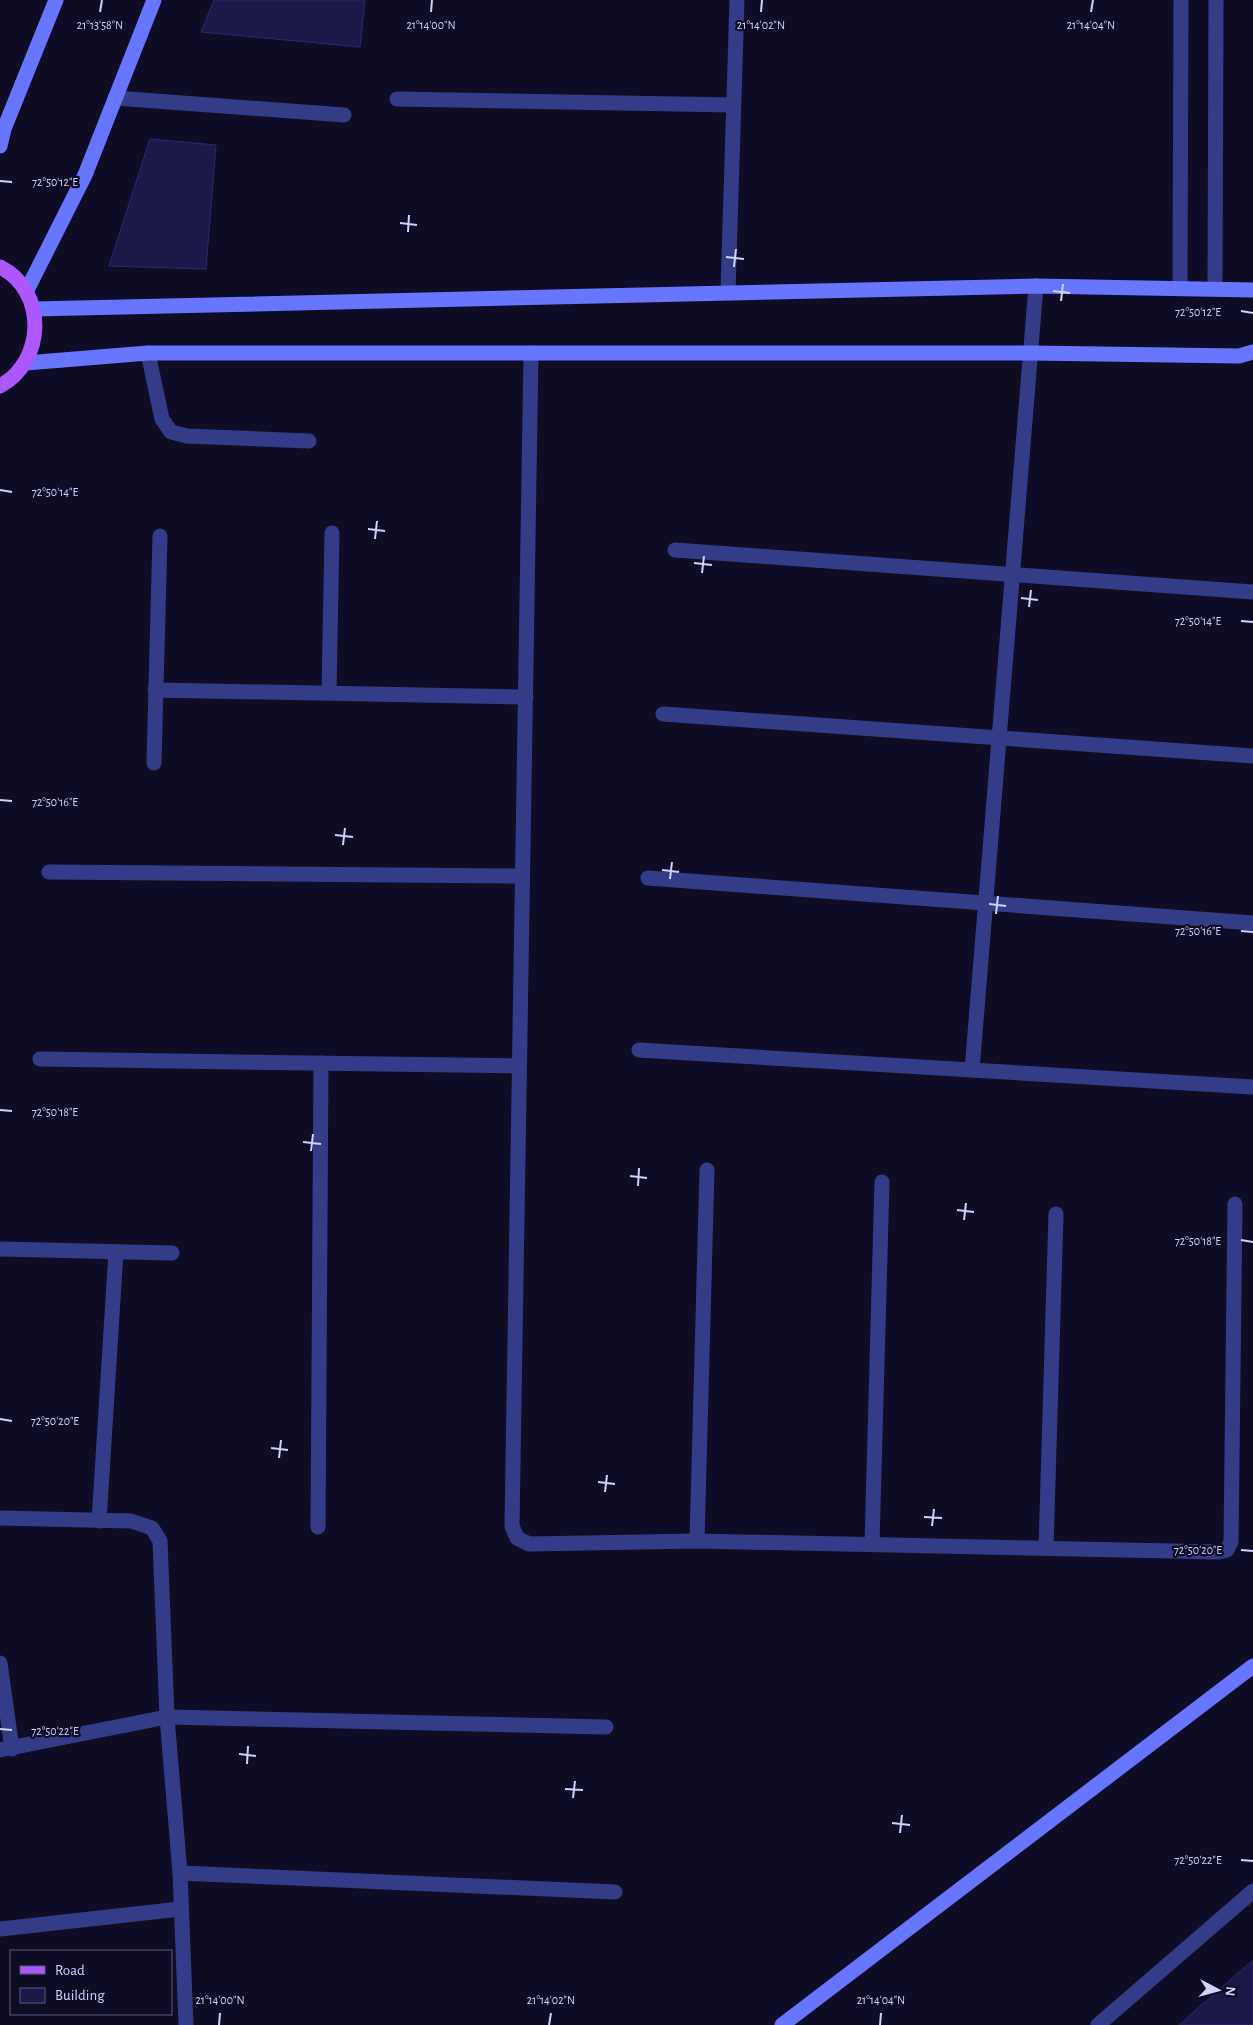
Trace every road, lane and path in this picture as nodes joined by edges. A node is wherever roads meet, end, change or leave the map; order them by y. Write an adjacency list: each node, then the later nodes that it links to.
1 (56, 0): 10 (street)
2 (154, 0): 6 (street)
3 (737, 0): 8 (street)
4 (1181, 0): 13 (street)
5 (1216, 0): 14 (street)
6 (115, 98): 9 (street); 16 (street)
7 (397, 99): 8 (street)
8 (734, 105): 17 (street)
9 (344, 115)
10 (0, 146)
11 (0, 267): 16 (main road)
12 (1036, 286): 13 (street); 17 (street); 22 (street)
13 (1180, 288): 14 (street)
14 (1215, 288): 15 (street)
15 (1253, 290)
16 (26, 292): 18 (main road)
17 (728, 292): 18 (street)
18 (34, 309): 23 (main road)
19 (1253, 352): 22 (street)
20 (148, 353): 21 (street); 23 (street); 25 (street)
21 (531, 353): 22 (street); 33 (street)
22 (1030, 353): 29 (street)
23 (26, 363): 24 (main road)
24 (0, 386)
25 (309, 441)
26 (332, 533): 32 (street)
27 (160, 536): 31 (street)
28 (675, 550): 29 (street)
29 (1012, 574): 30 (street); 35 (street)
30 (1253, 592)
31 (155, 690): 32 (street); 37 (street)
32 (328, 693): 33 (street)
33 (526, 697): 39 (street)
34 (663, 714): 35 (street)
35 (999, 738): 36 (street); 41 (street)
36 (1253, 756)
37 (154, 764)
38 (49, 872): 39 (street)
39 (522, 876): 46 (street)
40 (648, 878): 41 (street)
41 (985, 903): 42 (street); 47 (street)
42 (1253, 923)
43 (639, 1050): 47 (street)
44 (40, 1059): 45 (street)
45 (321, 1062): 46 (street); 58 (street)
46 (520, 1066): 59 (street)
47 (972, 1070): 48 (street)
48 (1253, 1087)
49 (707, 1170): 59 (street)
50 (882, 1182): 60 (street)
51 (1235, 1204): 61 (street)
52 (1056, 1214): 61 (street)
53 (0, 1249): 54 (street)
54 (116, 1252): 55 (street); 57 (street)
55 (172, 1253)
56 (0, 1518): 57 (street)
57 (100, 1521): 64 (street)
58 (318, 1527)
59 (697, 1541): 60 (street)
60 (872, 1544): 61 (street)
61 (1046, 1548)
62 (0, 1663): 66 (street)
63 (1253, 1666): 73 (street)
64 (167, 1717): 65 (street); 66 (street); 67 (street)
65 (606, 1727)
66 (6, 1750)
67 (180, 1873): 69 (street); 70 (street)
68 (1253, 1891): 74 (street)
69 (615, 1892)
70 (180, 1909): 71 (street); 72 (street)
71 (0, 1929)
72 (186, 2025)
73 (782, 2025)
74 (1098, 2025)

